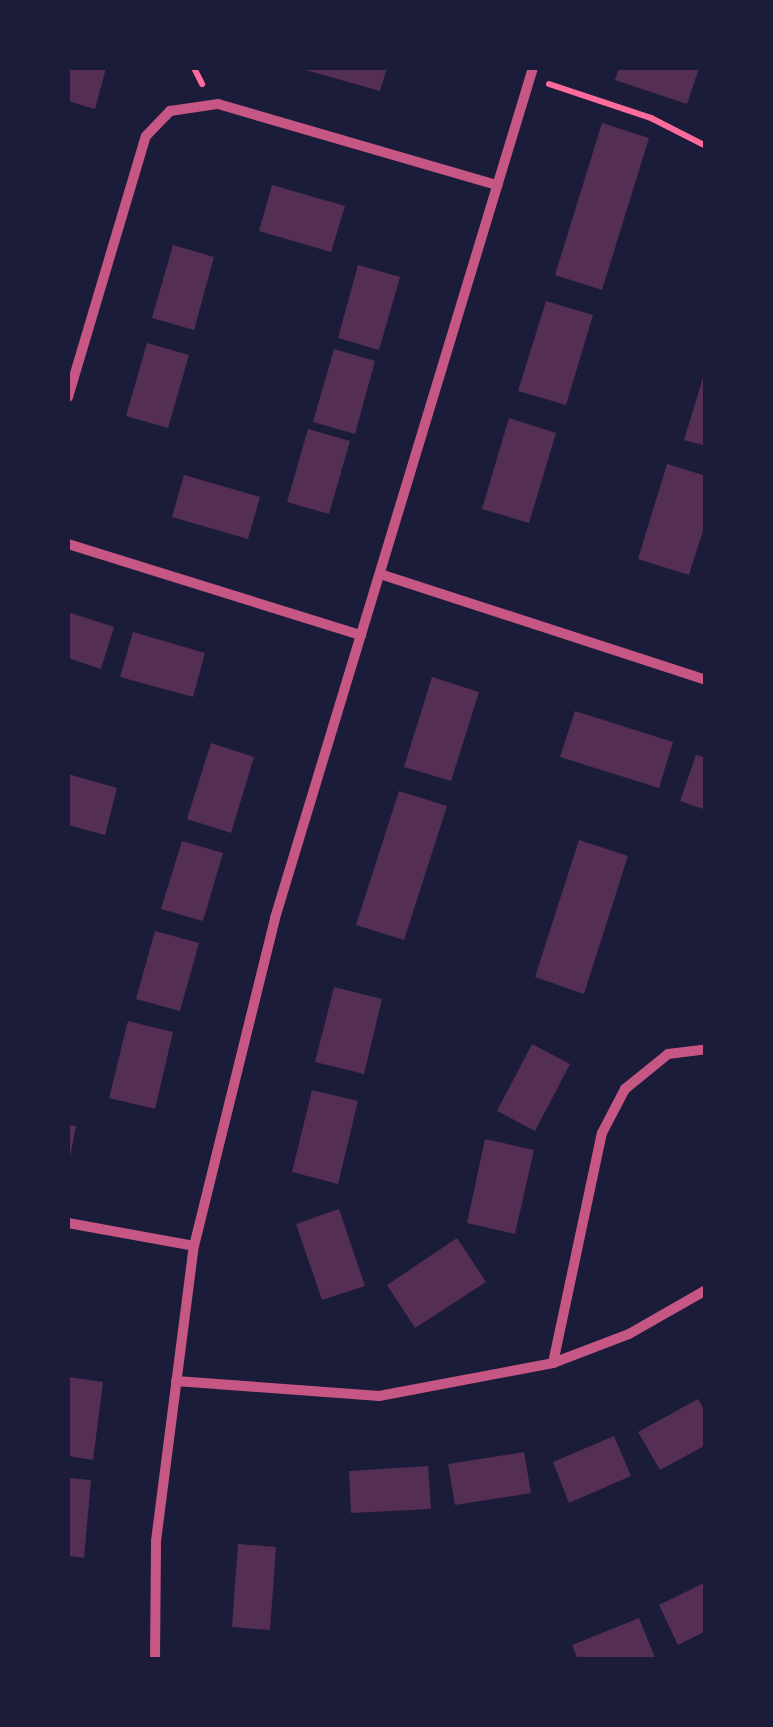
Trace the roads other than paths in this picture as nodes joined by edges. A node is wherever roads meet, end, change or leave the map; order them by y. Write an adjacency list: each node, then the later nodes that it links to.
1 (531, 72): 2 (street)
2 (497, 185): 3 (street); 5 (street)
3 (68, 397)
4 (68, 544): 6 (street)
5 (380, 574): 6 (street); 7 (street)
6 (361, 635): 10 (street)
7 (706, 680)
8 (706, 1049): 12 (street)
9 (68, 1223): 10 (street)
10 (194, 1246): 13 (street)
11 (706, 1290): 12 (street)
12 (552, 1363): 13 (street)
13 (176, 1381): 14 (street)
14 (155, 1660)

